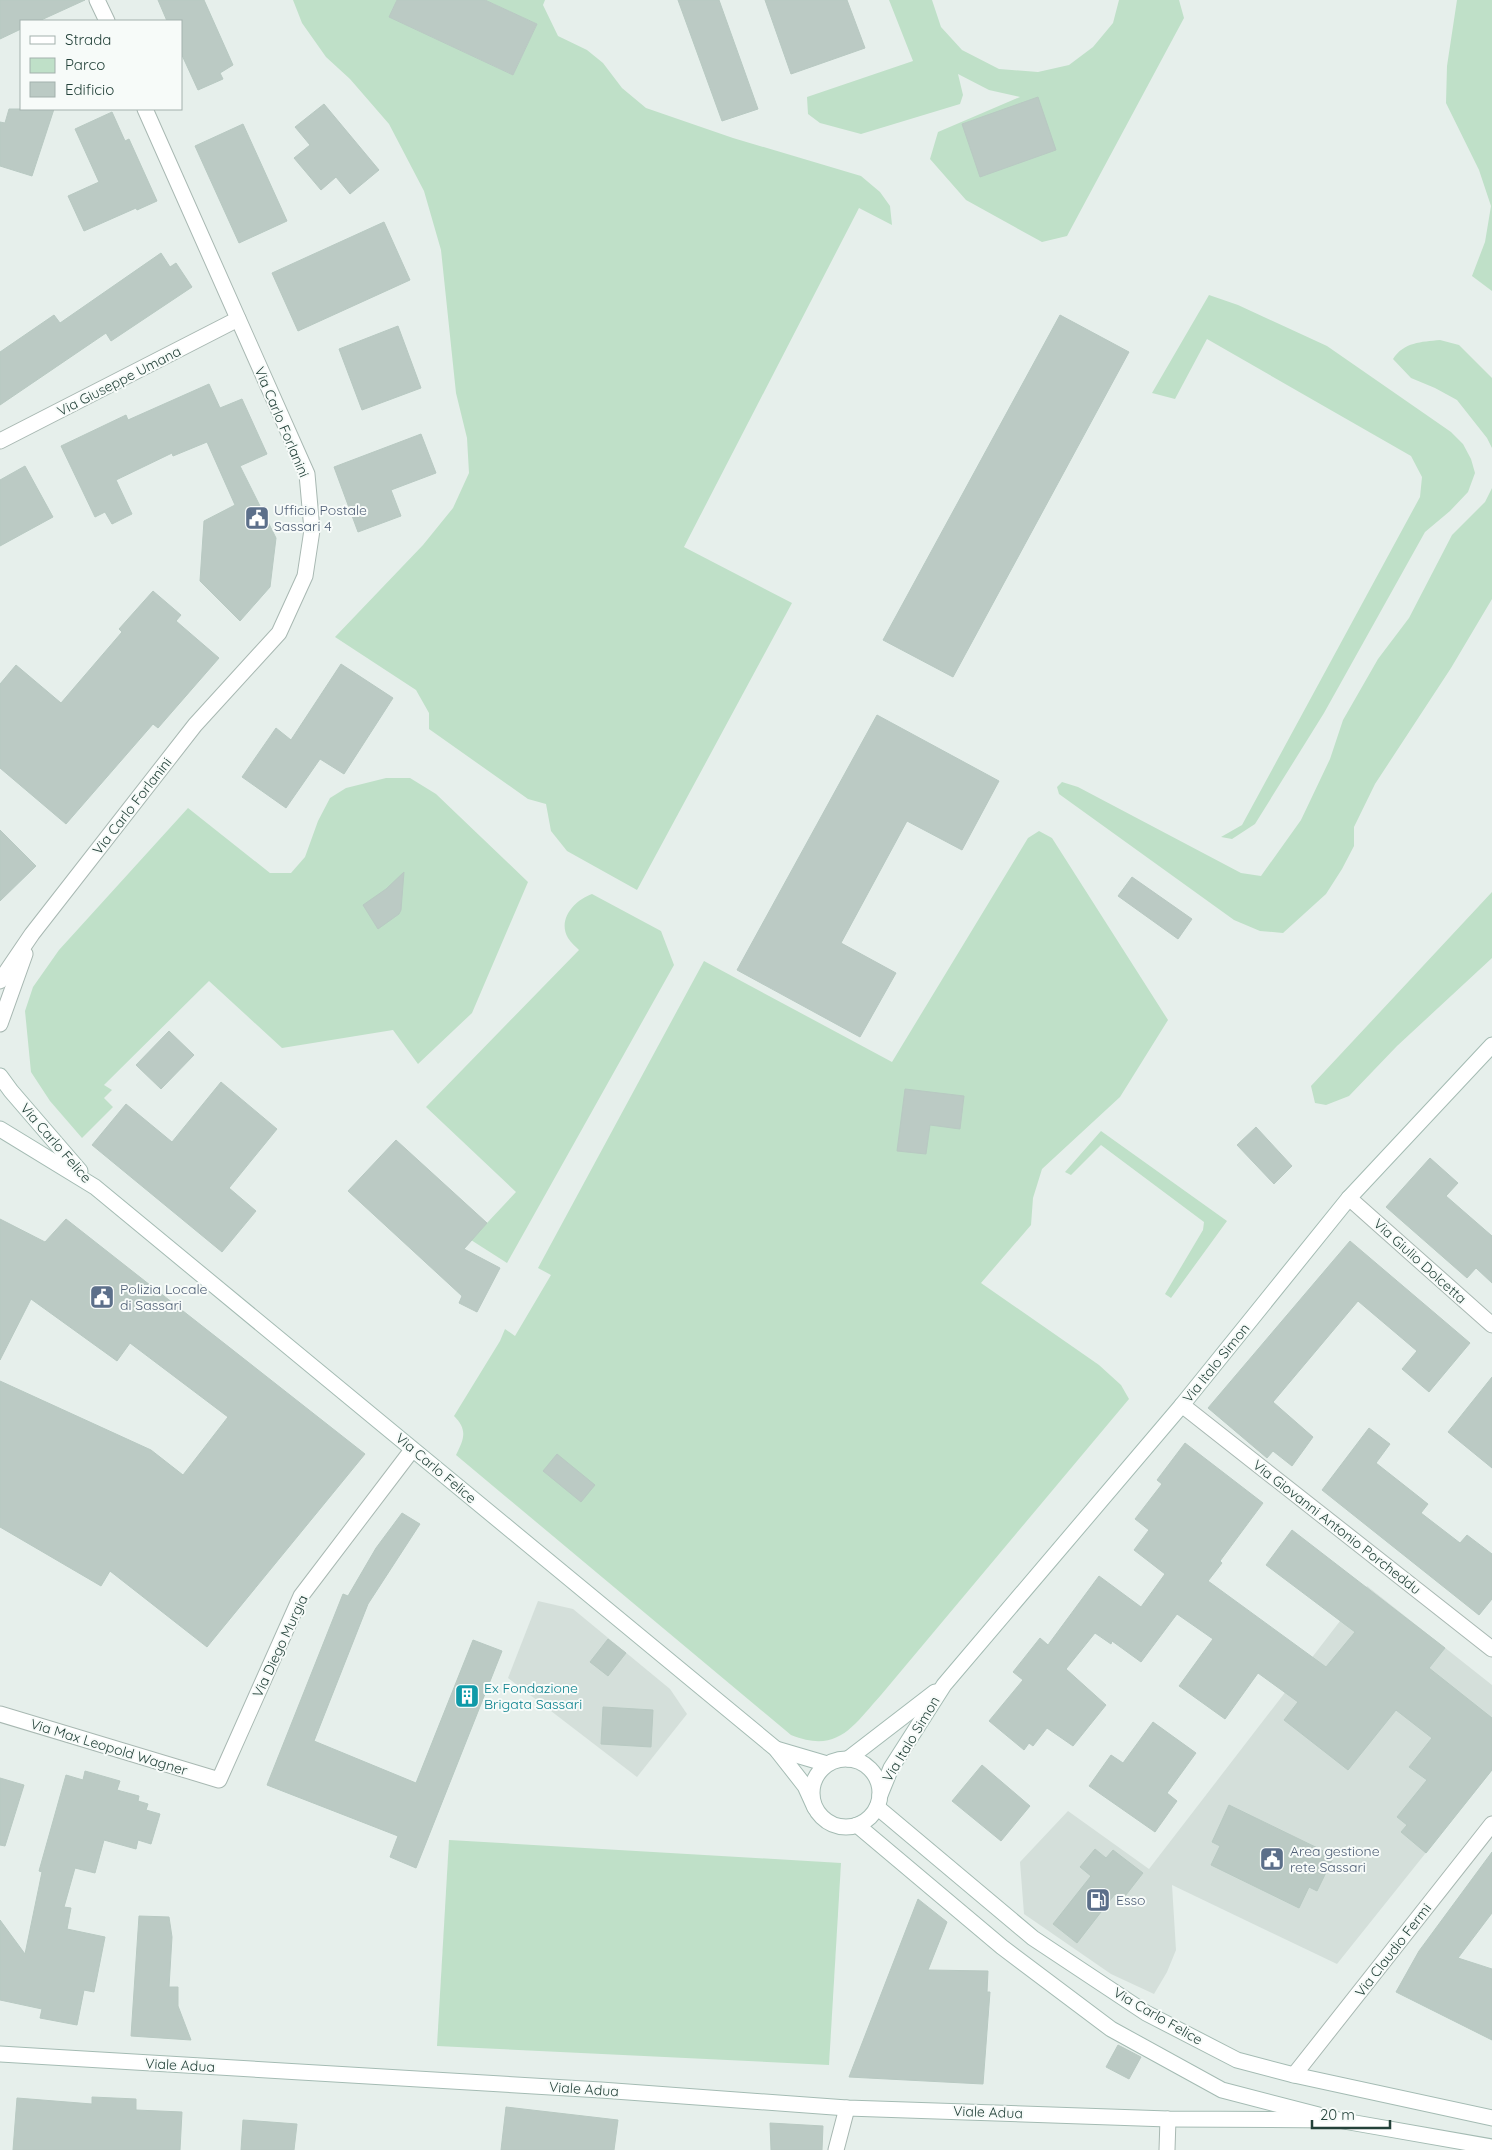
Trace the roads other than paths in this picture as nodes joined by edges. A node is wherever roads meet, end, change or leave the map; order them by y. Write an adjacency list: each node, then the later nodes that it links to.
1 (97, 0): 2 (main road)
2 (107, 20)
3 (146, 110): 4 (main road, Via Carlo Forlanini)
4 (238, 319): 5 (main road, Via Giuseppe Umana); 6 (main road, Via Carlo Forlanini)
5 (0, 441)
6 (32, 934): 7 (main road, Via Carlo Forlanini); 8 (main road, Via Carlo Forlanini)
7 (0, 981)
8 (0, 1024)
9 (1492, 1046): 13 (main road, Via Italo Simon)
10 (0, 1076): 12 (main road, Via Carlo Felice)
11 (0, 1129): 12 (main road, Via Carlo Felice)
12 (95, 1187): 16 (main road, Via Carlo Felice)
13 (1349, 1198): 14 (main road, Via Giulio Dolcetta); 15 (main road, Via Italo Simon)
14 (1492, 1325)
15 (1182, 1405): 17 (main road, Via Giovanni Antonio Porcheddu); 18 (main road, Via Italo Simon)
16 (412, 1450): 20 (main road, Via Carlo Felice); 23 (main road, Via Diego Murgia)
17 (1492, 1650)
18 (944, 1685): 21 (main road, Via Italo Simon); 24 (main road, Via Italo Simon)
19 (0, 1714): 23 (main road, Via Max Leopold Wagner)
20 (776, 1749): 22 (main road, Via Carlo Felice); 25 (main road, Via Carlo Felice)
21 (848, 1759): 22 (main road); 24 (main road)
22 (827, 1764): 25 (main road)
23 (219, 1780)
24 (878, 1801): 27 (main road); 29 (main road, Via Carlo Felice)
25 (815, 1808): 27 (main road)
26 (1492, 1824): 29 (main road, Via Claudio Fermi)
27 (857, 1825): 33 (main road)
28 (0, 2054): 30 (main road, Viale Adua)
29 (1294, 2075): 31 (main road, Via Carlo Felice)
30 (847, 2108): 32 (main road, Viale Adua); 35 (main road)
31 (1492, 2118)
32 (1168, 2119): 33 (main road, Viale Adua); 36 (main road)
33 (1338, 2120): 34 (main road)
34 (1492, 2147)
35 (836, 2150)
36 (1167, 2150)

